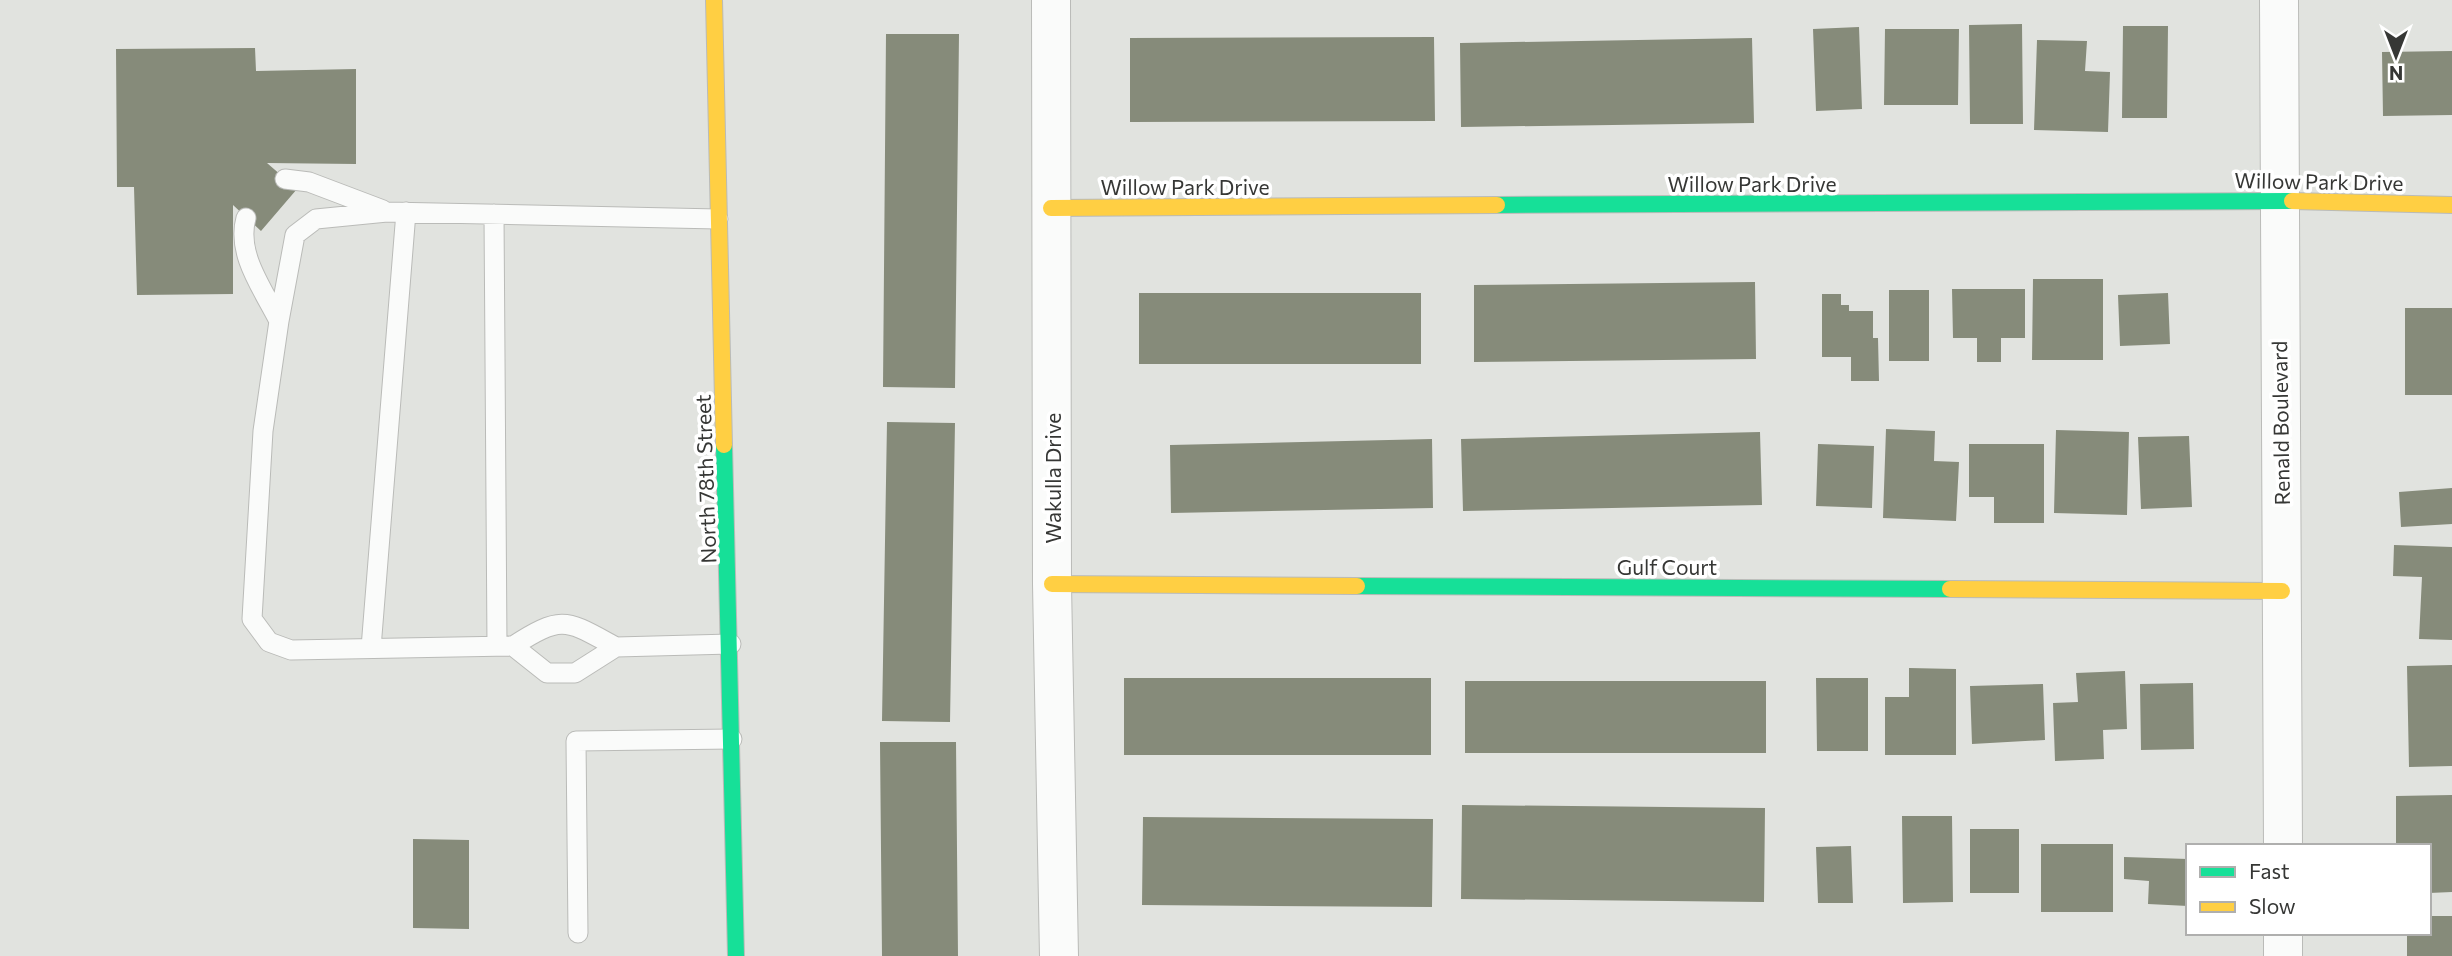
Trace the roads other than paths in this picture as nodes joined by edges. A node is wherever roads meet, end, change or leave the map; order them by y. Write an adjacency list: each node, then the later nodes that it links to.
1 (714, 0): 11 (street, North 78th Street)
2 (1051, 0): 7 (street, Wakulla Drive)
3 (2279, 0): 5 (street, Renald Boulevard)
4 (285, 179): 8 (lane)
5 (2278, 201): 6 (street, Willow Park Drive); 7 (street, Willow Park Drive); 14 (street, Renald Boulevard)
6 (2452, 205)
7 (1051, 208): 13 (street, Wakulla Drive)
8 (397, 212): 9 (lane); 12 (lane); 18 (lane)
9 (494, 214): 11 (lane); 16 (lane)
10 (246, 218): 12 (lane)
11 (718, 219): 15 (street, North 78th Street)
12 (279, 321): 18 (lane)
13 (1052, 584): 14 (street, Gulf Court); 24 (street, Wakulla Drive)
14 (2282, 591): 20 (street, Renald Boulevard)
15 (731, 644): 17 (lane); 19 (street, North 78th Street)
16 (505, 646): 17 (lane); 17 (lane); 18 (lane)
17 (616, 647)
18 (371, 648)
19 (733, 739): 21 (lane); 23 (street, North 78th Street)
20 (2283, 844)
21 (578, 933)
22 (2283, 935): 25 (street)
23 (736, 956)
24 (1059, 956)
25 (2283, 956)

